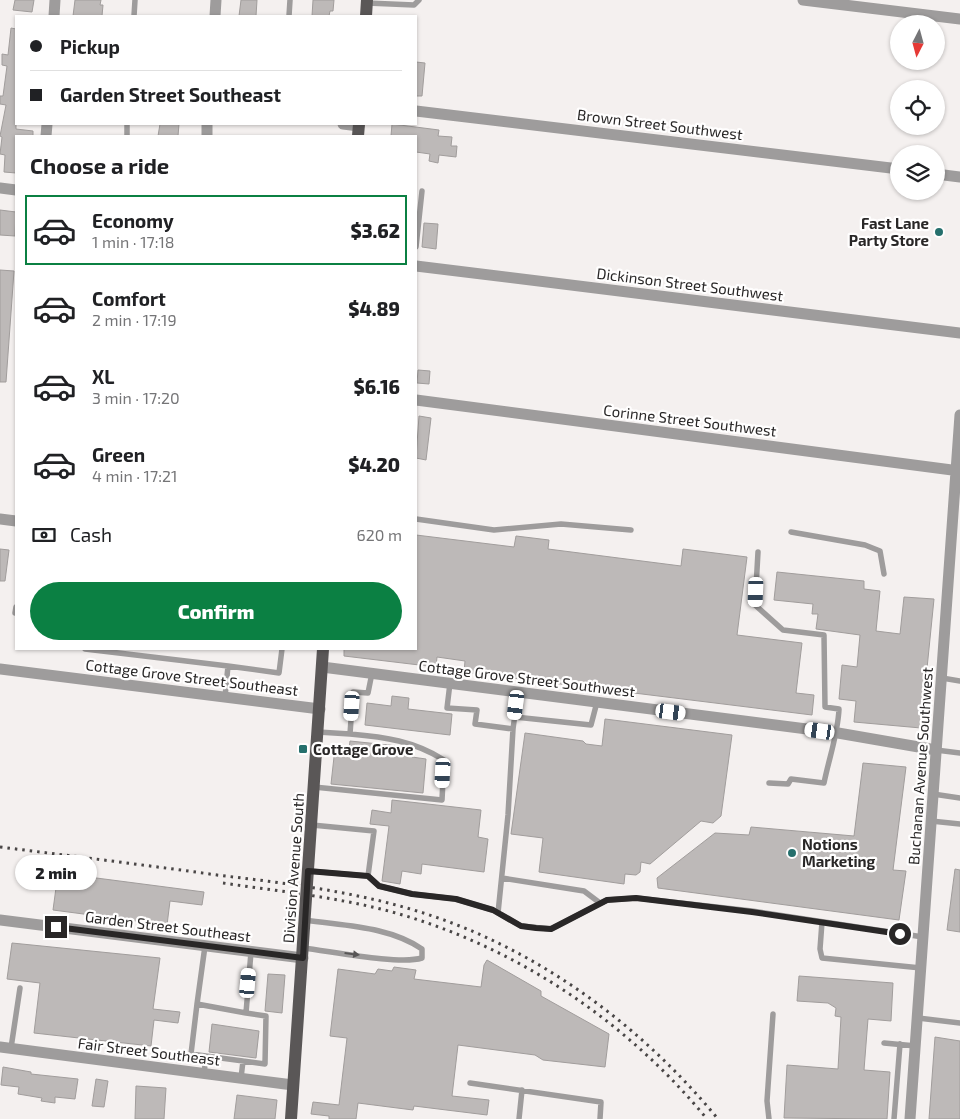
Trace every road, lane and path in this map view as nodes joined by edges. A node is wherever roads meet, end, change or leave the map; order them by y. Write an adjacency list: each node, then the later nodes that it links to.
1 (55, 0): 8 (street)
2 (135, 0): 9 (lane)
3 (216, 0): 10 (street)
4 (290, 0): 11 (lane)
5 (419, 0): 7 (lane)
6 (803, 0): 13 (street)
7 (367, 1): 12 (main road)
8 (54, 15)
9 (134, 15)
10 (215, 15)
11 (289, 15)
12 (366, 15)
13 (960, 19)
14 (417, 111): 17 (street, Brown Street Southwest)
15 (347, 125): 16 (street)
16 (359, 129)
17 (890, 168)
18 (945, 175): 19 (street)
19 (960, 177)
20 (0, 188): 21 (street)
21 (15, 190)
22 (422, 192): 23 (lane)
23 (417, 238)
24 (417, 266): 25 (street, Dickinson Street Southwest)
25 (960, 332)
26 (417, 400): 28 (street, Corinne Street Southwest)
27 (960, 415): 28 (street, Buchanan Avenue Southwest)
28 (958, 470): 36 (street, Buchanan Avenue Southwest)
29 (0, 519): 31 (street)
30 (417, 519): 32 (lane)
31 (15, 521)
32 (631, 530)
33 (792, 532): 35 (lane)
34 (758, 552): 54 (lane)
35 (884, 574)
36 (954, 590): 44 (street, Buchanan Avenue Southwest)
37 (93, 650): 40 (lane)
38 (282, 650): 40 (lane)
39 (323, 650): 41 (main road, Division Avenue South)
40 (228, 666): 48 (lane)
41 (322, 667): 43 (street, Cottage Grove Street Southwest); 50 (main road, Division Avenue South)
42 (0, 669): 48 (street, Cottage Grove Street Southeast)
43 (372, 674): 46 (street, Cottage Grove Street Southwest); 55 (lane)
44 (942, 678): 45 (lane); 56 (street, Buchanan Avenue Southwest)
45 (960, 681)
46 (450, 683): 47 (street, Cottage Grove Street Southwest); 52 (lane)
47 (518, 692): 49 (street, Cottage Grove Street Southwest); 51 (lane)
48 (225, 697): 50 (street, Cottage Grove Street Southeast)
49 (597, 702): 51 (lane); 54 (street, Cottage Grove Street Southwest)
50 (320, 709): 53 (main road, Division Avenue South)
51 (515, 717): 52 (lane)
52 (513, 729): 67 (lane)
53 (318, 732): 55 (lane); 59 (main road, Division Avenue South)
54 (838, 733): 56 (street, Cottage Grove Street Southwest); 58 (lane)
55 (350, 734): 59 (lane)
56 (936, 750): 57 (lane); 60 (street, Buchanan Avenue Southwest)
57 (960, 753)
58 (769, 783)
59 (314, 787): 64 (main road, Division Avenue South)
60 (933, 794): 61 (lane); 62 (street, Buchanan Avenue Southwest)
61 (960, 798)
62 (931, 821): 63 (lane); 73 (street, Buchanan Avenue Southwest)
63 (960, 824)
64 (312, 825): 65 (main road, Division Avenue South); 66 (lane)
65 (308, 871): 66 (lane); 71 (main road, Division Avenue South)
66 (368, 876): 69 (lane)
67 (502, 878): 68 (lane); 69 (lane)
68 (600, 903): 69 (lane); 72 (lane)
69 (498, 913)
70 (0, 920): 74 (street, Garden Street Southeast)
71 (305, 920): 76 (main road, Division Avenue South); 76 (lane, one-way to 71)
72 (822, 922): 73 (lane); 77 (lane)
73 (923, 937): 77 (street, Buchanan Avenue Southwest)
74 (205, 946): 75 (street, Garden Street Southeast); 79 (lane)
75 (251, 952): 76 (street, Garden Street Southeast); 80 (lane)
76 (303, 953): 93 (main road, Division Avenue South)
77 (921, 968): 82 (street, Buchanan Avenue Southwest)
78 (20, 988): 87 (lane)
79 (197, 1004): 80 (lane); 88 (lane)
80 (246, 1013): 89 (lane)
81 (773, 1014): 98 (lane)
82 (918, 1018): 83 (lane); 86 (street, Buchanan Avenue Southwest)
83 (960, 1023)
84 (884, 1043): 85 (lane)
85 (900, 1044): 86 (lane); 99 (lane)
86 (916, 1046): 100 (street, Buchanan Avenue Southwest)
87 (6, 1047): 90 (street, Fair Street Southeast)
88 (206, 1056): 89 (lane); 90 (lane)
89 (243, 1061): 91 (lane)
90 (204, 1074): 91 (street, Fair Street Southeast)
91 (241, 1078): 93 (street, Fair Street Southeast)
92 (470, 1083): 94 (lane)
93 (293, 1085): 95 (main road, Division Avenue South)
94 (522, 1090): 96 (lane); 97 (lane)
95 (291, 1119)
96 (519, 1119)
97 (600, 1119)
98 (769, 1119)
99 (894, 1119)
100 (910, 1119)

